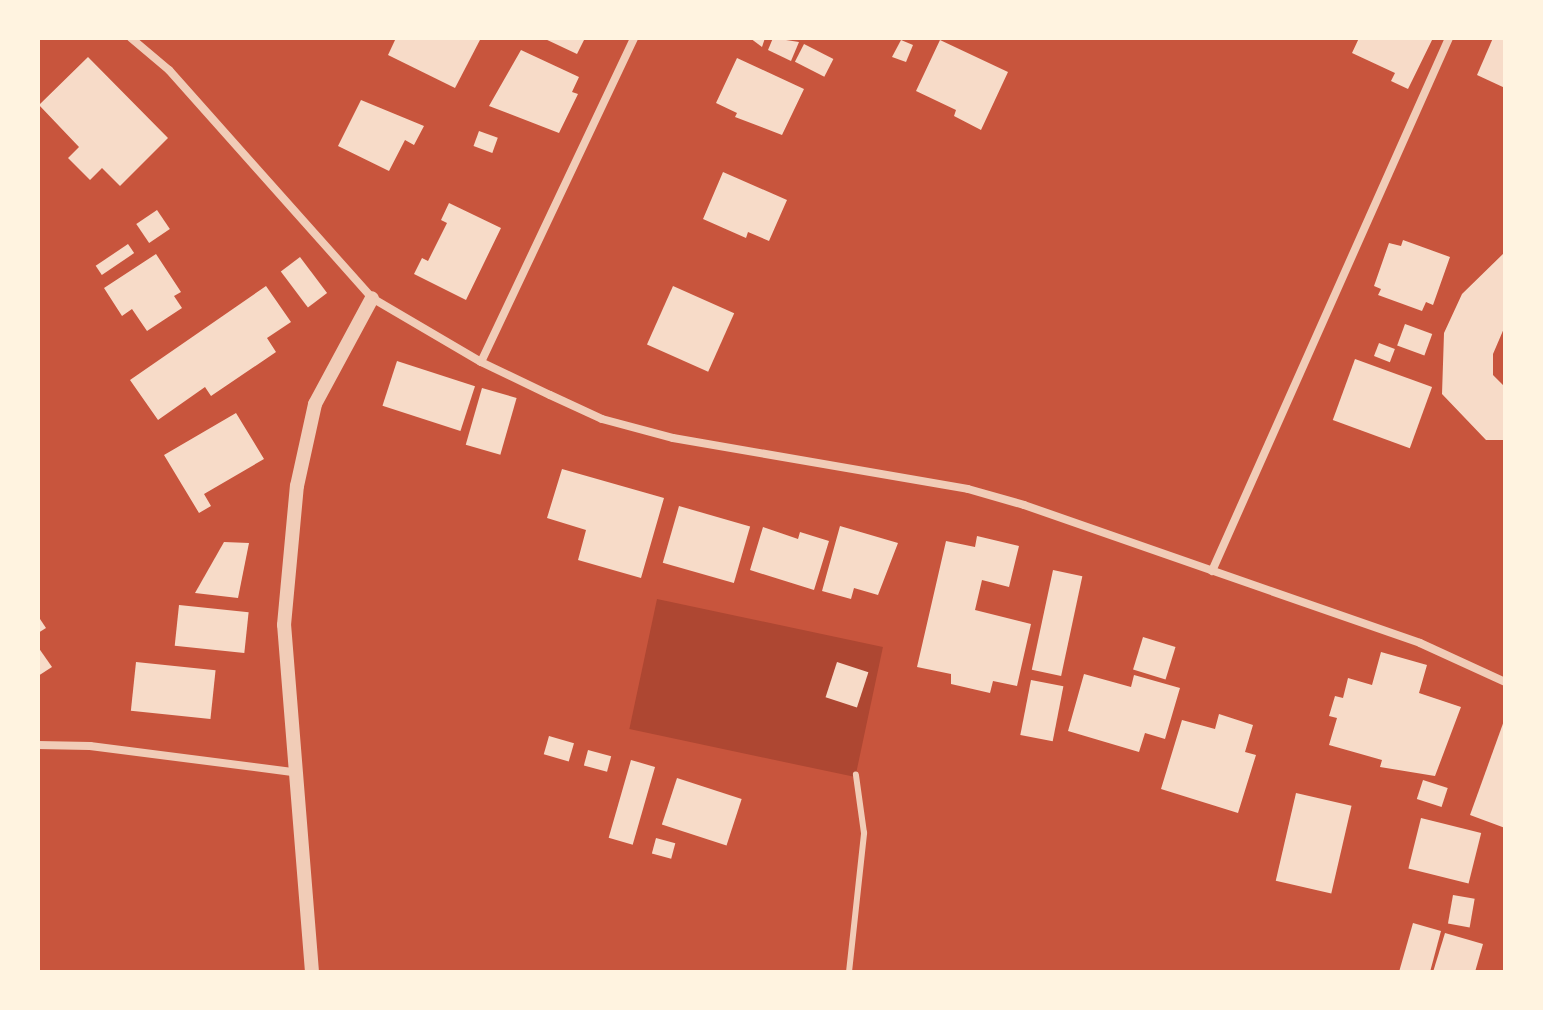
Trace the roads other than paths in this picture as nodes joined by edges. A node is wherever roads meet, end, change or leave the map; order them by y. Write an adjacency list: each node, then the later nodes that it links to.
1 (131, 38): 4 (street)
2 (634, 38): 5 (street)
3 (1449, 38): 6 (street)
4 (372, 298): 5 (street); 9 (street)
5 (481, 362): 6 (street)
6 (1212, 571): 7 (street)
7 (1505, 682)
8 (38, 745): 9 (street)
9 (292, 772): 11 (street)
10 (856, 775): 12 (lane)
11 (312, 972)
12 (849, 972)

